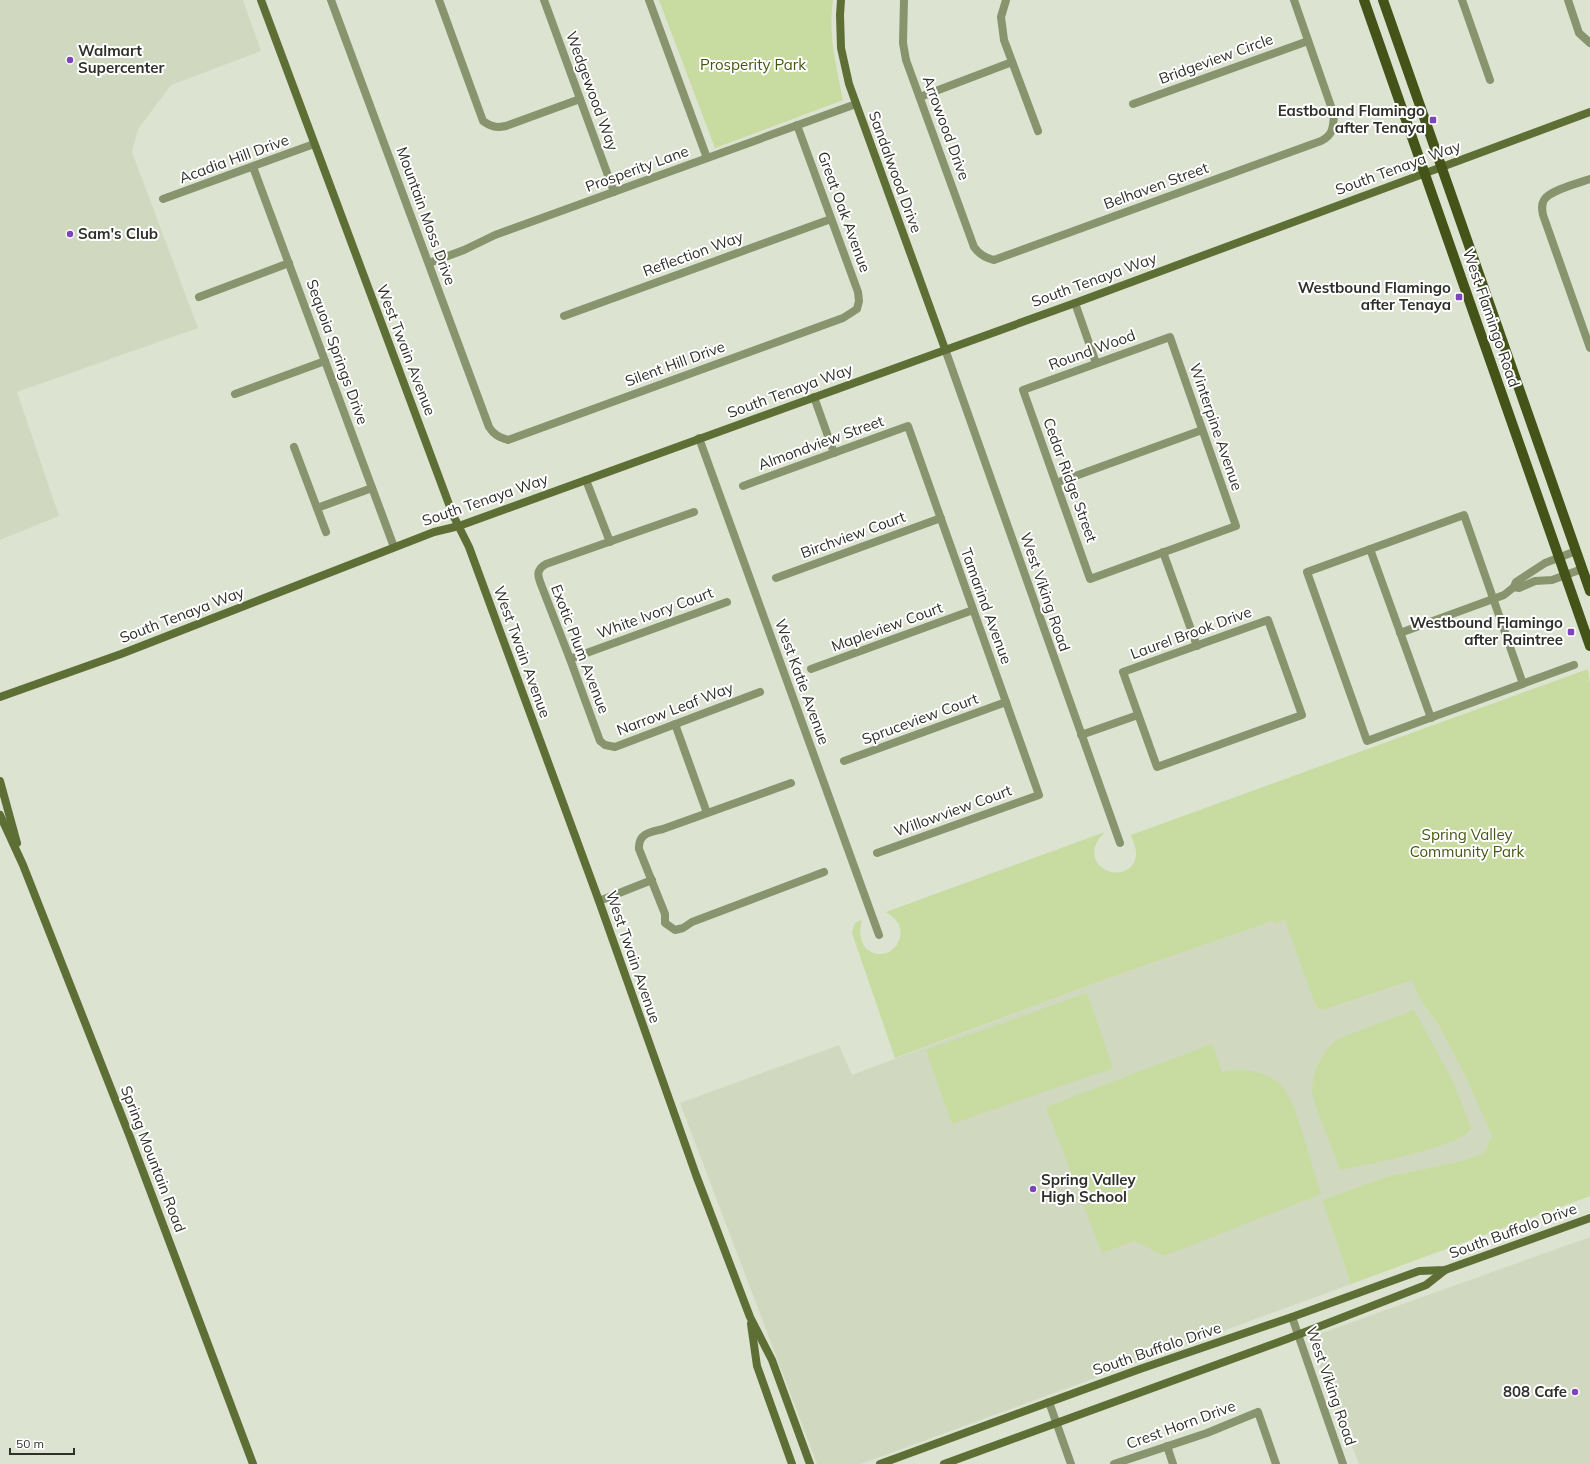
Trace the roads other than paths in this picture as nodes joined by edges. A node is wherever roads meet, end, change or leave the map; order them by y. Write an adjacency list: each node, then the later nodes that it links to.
1 (261, 0): 25 (street, West Twain Avenue)
2 (331, 0): 36 (street, Mountain Moss Drive)
3 (439, 0): 19 (street)
4 (544, 0): 19 (street, Wedgewood Way)
5 (649, 0): 26 (street)
6 (841, 0): 20 (street, Sandalwood Drive)
7 (904, 0): 18 (street, Arrowood Drive)
8 (1006, 0): 16 (street)
9 (1294, 0): 14 (street)
10 (1364, 0): 29 (main road, West Flamingo Road)
11 (1383, 0): 28 (main road, West Flamingo Road)
12 (1462, 0): 17 (street)
13 (1568, 0): 15 (street)
14 (1308, 40): 21 (street, Bridgeview Circle); 34 (street, Belhaven Street)
15 (1589, 43)
16 (1012, 62): 18 (street); 24 (street)
17 (1490, 80)
18 (920, 97): 34 (street, Arrowood Drive)
19 (580, 99): 31 (street, Wedgewood Way)
20 (856, 104): 23 (street, Prosperity Lane); 43 (street, Sandalwood Drive)
21 (1133, 104)
22 (1590, 112): 28 (street, South Tenaya Way)
23 (797, 125): 26 (street, Prosperity Lane); 33 (street, Great Oak Avenue)
24 (1038, 131)
25 (314, 144): 27 (street, Acadia Hill Drive); 62 (street, West Twain Avenue)
26 (707, 158): 31 (street, Prosperity Lane)
27 (253, 167): 32 (street, Acadia Hill Drive); 35 (street, Sequoia Springs Drive)
28 (1441, 168): 29 (street, South Tenaya Way); 67 (main road, West Flamingo Road)
29 (1424, 174): 38 (street, South Tenaya Way); 69 (main road, West Flamingo Road)
30 (1590, 178): 42 (street)
31 (614, 192): 36 (street, Prosperity Lane)
32 (163, 199)
33 (832, 219): 39 (street, Great Oak Avenue); 40 (street, Reflection Way)
34 (986, 258)
35 (289, 263): 37 (street); 44 (street, Sequoia Springs Drive)
36 (429, 264): 51 (street, Mountain Moss Drive)
37 (199, 297)
38 (1075, 303): 43 (street, South Tenaya Way); 45 (street)
39 (857, 309): 51 (street, Silent Hill Drive)
40 (564, 316)
41 (1170, 337): 45 (street, Round Wood); 50 (street, Winterpine Avenue)
42 (1590, 348)
43 (945, 349): 48 (street, South Tenaya Way); 91 (street, West Viking Road)
44 (325, 361): 47 (street); 58 (street, Sequoia Springs Drive)
45 (1096, 363): 46 (street, Round Wood)
46 (1023, 390): 56 (street, Cedar Ridge Street)
47 (235, 394)
48 (814, 397): 52 (street, South Tenaya Way); 54 (street)
49 (908, 426): 54 (street, Almondview Street); 61 (street, Tamarind Avenue)
50 (1202, 430): 56 (street); 68 (street, Winterpine Avenue)
51 (500, 438)
52 (699, 438): 55 (street, South Tenaya Way); 105 (street, West Katie Avenue)
53 (294, 447): 59 (street)
54 (834, 453): 57 (street, Almondview Street)
55 (586, 480): 62 (street, South Tenaya Way); 64 (street)
56 (1056, 483): 68 (street, Cedar Ridge Street)
57 (743, 486)
58 (372, 488): 59 (street); 65 (street, Sequoia Springs Drive)
59 (317, 508): 63 (street)
60 (694, 512): 64 (street)
61 (941, 518): 72 (street, Birchview Court); 77 (street, Tamarind Avenue)
62 (459, 526): 65 (street, South Tenaya Way); 104 (street, West Twain Avenue)
63 (326, 532)
64 (610, 542): 81 (street, Exotic Plum Avenue)
65 (394, 547): 86 (street, South Tenaya Way)
66 (1370, 549): 75 (street); 78 (street); 89 (street)
67 (1576, 551): 69 (street); 70 (main road, West Flamingo Road)
68 (1163, 552): 79 (street)
69 (1559, 558): 71 (main road, West Flamingo Road); 73 (street)
70 (1582, 569): 71 (street); 74 (main road, West Flamingo Road)
71 (1565, 575): 73 (street); 80 (main road, West Flamingo Road)
72 (776, 578)
73 (1514, 587): 75 (street)
74 (1590, 591)
75 (1494, 600): 78 (street); 84 (street)
76 (727, 602): 81 (street, White Ivory Court)
77 (973, 610): 83 (street, Mapleview Court); 87 (street, Tamarind Avenue)
78 (1400, 634): 89 (street)
79 (1196, 646): 88 (street, Laurel Brook Drive); 88 (street, Laurel Brook Drive)
80 (1590, 646)
81 (570, 659): 92 (street, Exotic Plum Avenue)
82 (1574, 665): 84 (street)
83 (810, 669)
84 (1523, 684): 89 (street)
85 (760, 692): 90 (street, Narrow Leaf Way)
86 (0, 697)
87 (1006, 702): 93 (street, Spruceview Court); 96 (street, Tamarind Avenue)
88 (1138, 715): 91 (street)
89 (1431, 718)
90 (675, 724): 92 (street, Narrow Leaf Way); 97 (street)
91 (1081, 735): 99 (street, West Viking Road)
92 (600, 741)
93 (844, 761)
94 (0, 781): 101 (street, Spring Mountain Road)
95 (791, 783): 97 (street)
96 (1039, 795): 100 (street, Willowview Court)
97 (707, 813): 103 (street)
98 (0, 814): 101 (street, Spring Mountain Road)
99 (1120, 843)
100 (877, 853)
101 (23, 865): 114 (street, Spring Mountain Road)
102 (824, 872): 103 (street)
103 (652, 880): 104 (street)
104 (599, 901): 108 (street, West Twain Avenue)
105 (879, 935)
106 (1590, 1218): 107 (street, South Buffalo Drive)
107 (1445, 1270): 109 (street, South Buffalo Drive); 110 (street, South Buffalo Drive)
108 (750, 1317): 115 (street, West Twain Avenue); 116 (street, West Twain Avenue)
109 (1292, 1317): 110 (street, West Viking Road); 111 (street, South Buffalo Drive)
110 (1298, 1334): 112 (street, South Buffalo Drive); 123 (street, West Viking Road)
111 (1049, 1402): 112 (street); 117 (street, South Buffalo Drive)
112 (1057, 1423): 118 (street, South Buffalo Drive); 119 (street)
113 (1166, 1446): 120 (street, Crest Horn Drive); 121 (street); 122 (street, Crest Horn Drive)
114 (253, 1464)
115 (792, 1464)
116 (810, 1464)
117 (880, 1464)
118 (944, 1464)
119 (1071, 1464)
120 (1114, 1464)
121 (1173, 1464)
122 (1276, 1464)
123 (1344, 1464)

